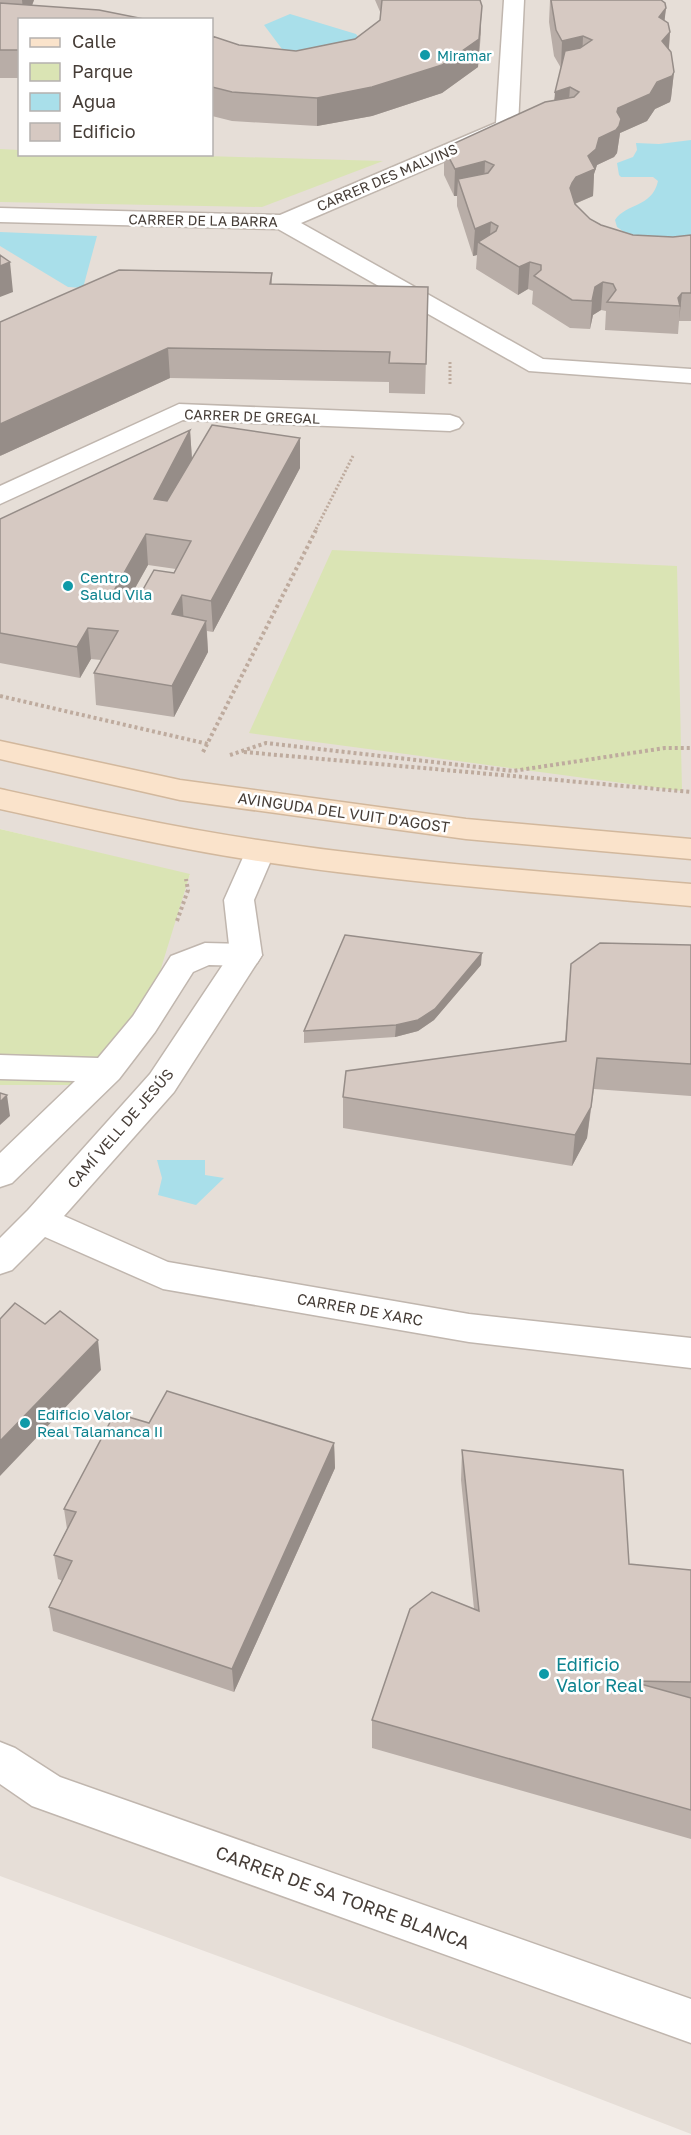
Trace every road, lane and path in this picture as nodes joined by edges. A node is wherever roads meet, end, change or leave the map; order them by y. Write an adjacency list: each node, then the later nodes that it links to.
1 (514, 0): 3 (street, CARRER DES MALVINS)
2 (0, 215): 3 (street, CARRER DE LA BARRA)
3 (283, 222): 4 (street, CARRER DE LA BARRA)
4 (450, 316): 5 (street, CARRER DE LA BARRA); 6 (path)
5 (691, 376)
6 (450, 423): 8 (street, CARRER DE GREGAL)
7 (355, 453): 10 (path)
8 (0, 496)
9 (0, 696): 10 (path)
10 (208, 744): 14 (path)
11 (691, 748): 13 (path)
12 (0, 750): 18 (street, AVINGUDA DEL VUIT D'AGOST)
13 (241, 752): 15 (path); 16 (path)
14 (202, 753)
15 (229, 754)
16 (691, 792)
17 (0, 799): 19 (street)
18 (691, 849)
19 (260, 850): 20 (street); 21 (street)
20 (691, 895)
21 (246, 955): 23 (street); 25 (street, CAMÍ VELL DE JESÚS)
22 (0, 1066): 23 (street)
23 (107, 1070): 24 (street)
24 (0, 1174)
25 (40, 1220): 26 (street, CAMÍ VELL DE JESÚS); 27 (street, CARRER DE XARC)
26 (0, 1260)
27 (691, 1353)
28 (0, 1761): 29 (street, CARRER DE SA TORRE BLANCA)
29 (691, 2021)

